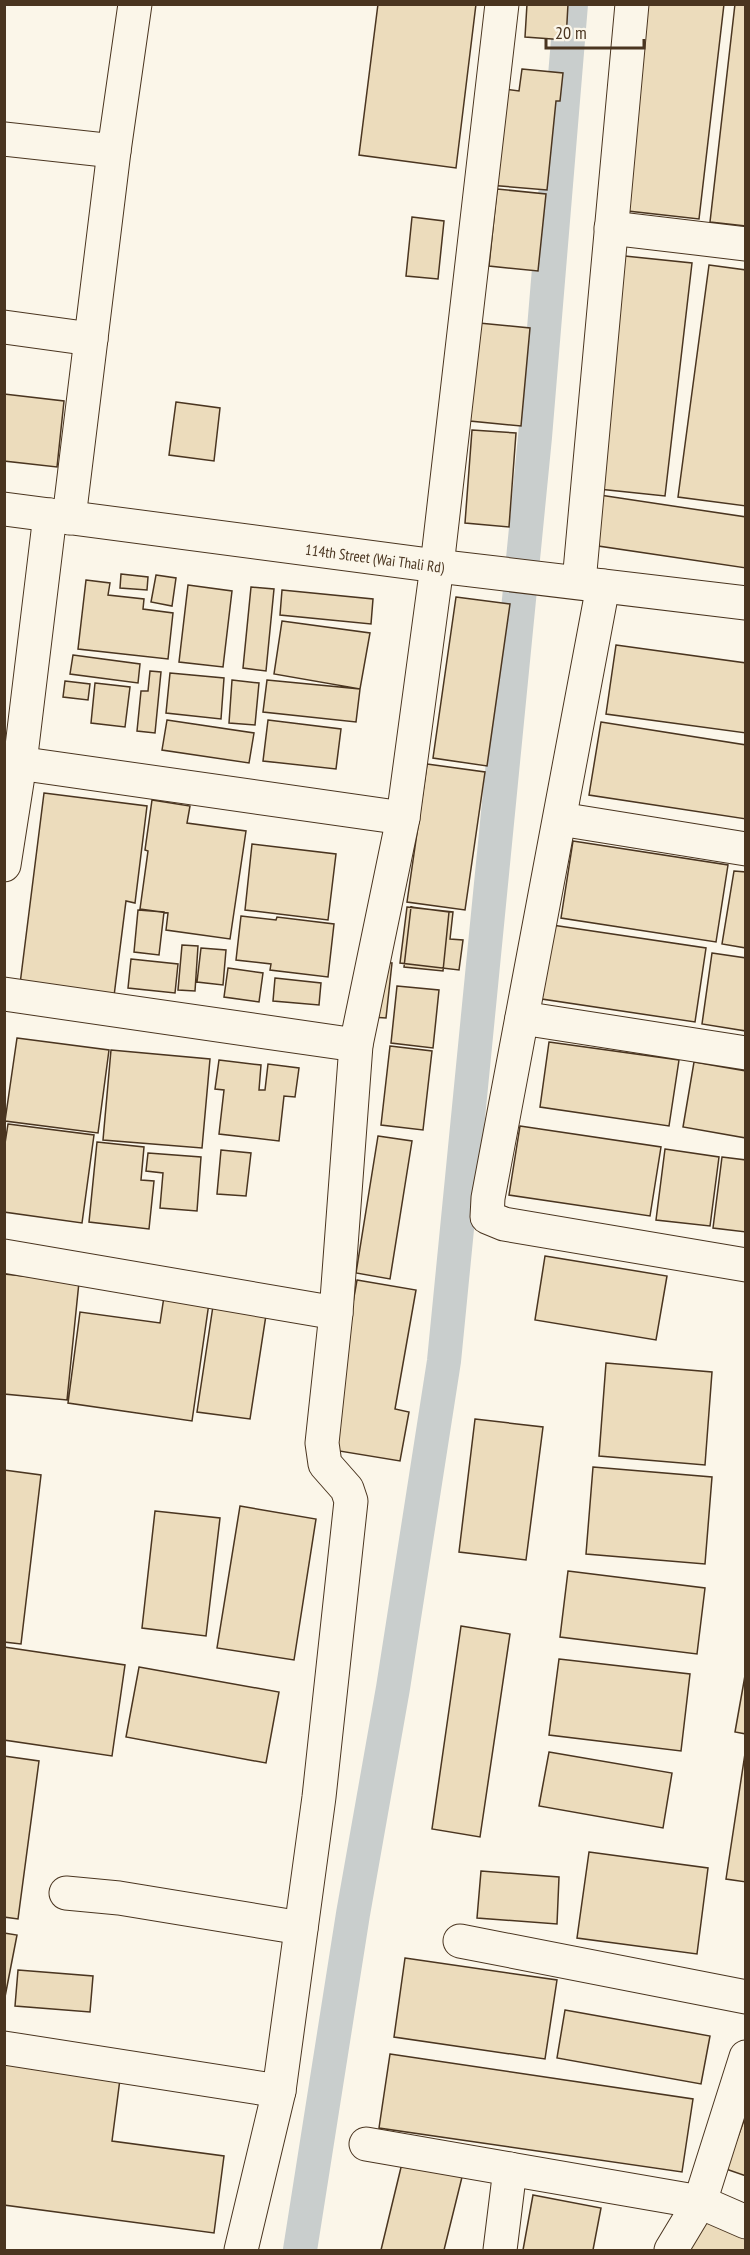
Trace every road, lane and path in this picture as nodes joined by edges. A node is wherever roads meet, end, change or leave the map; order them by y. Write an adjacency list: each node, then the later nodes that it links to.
1 (135, 4): 5 (street)
2 (502, 4): 12 (street)
3 (632, 4): 6 (street)
4 (4, 139): 5 (street)
5 (114, 151): 9 (street)
6 (612, 228): 7 (street); 13 (street)
7 (746, 244)
8 (4, 327): 9 (street)
9 (91, 339): 11 (street)
10 (4, 510): 11 (street, 114th Street (Wai Thali Rd))
11 (59, 517): 12 (street, 114th Street (Wai Thali Rd)); 15 (street)
12 (437, 566): 13 (street, 114th Street (Wai Thali Rd)); 16 (street)
13 (580, 583): 14 (street, 114th Street (Wai Thali Rd)); 17 (street)
14 (746, 603)
15 (12, 762): 16 (street); 19 (street)
16 (403, 818): 22 (street)
17 (560, 819): 18 (street); 21 (street)
18 (746, 849)
19 (4, 865)
20 (4, 994): 22 (street)
21 (522, 1018): 23 (street); 25 (street)
22 (356, 1045): 26 (street)
23 (746, 1053)
24 (4, 1256): 26 (street)
25 (746, 1265)
26 (336, 1313): 28 (street)
27 (66, 1893): 28 (street)
28 (301, 1928): 33 (street)
29 (460, 1941): 30 (street)
30 (746, 1996)
31 (4, 2048): 33 (street)
32 (746, 2057): 36 (street)
33 (279, 2091): 38 (street)
34 (366, 2144): 35 (street)
35 (510, 2169): 36 (street); 39 (street)
36 (700, 2202): 37 (street); 40 (street)
37 (746, 2222)
38 (241, 2250)
39 (500, 2250)
40 (671, 2250)

